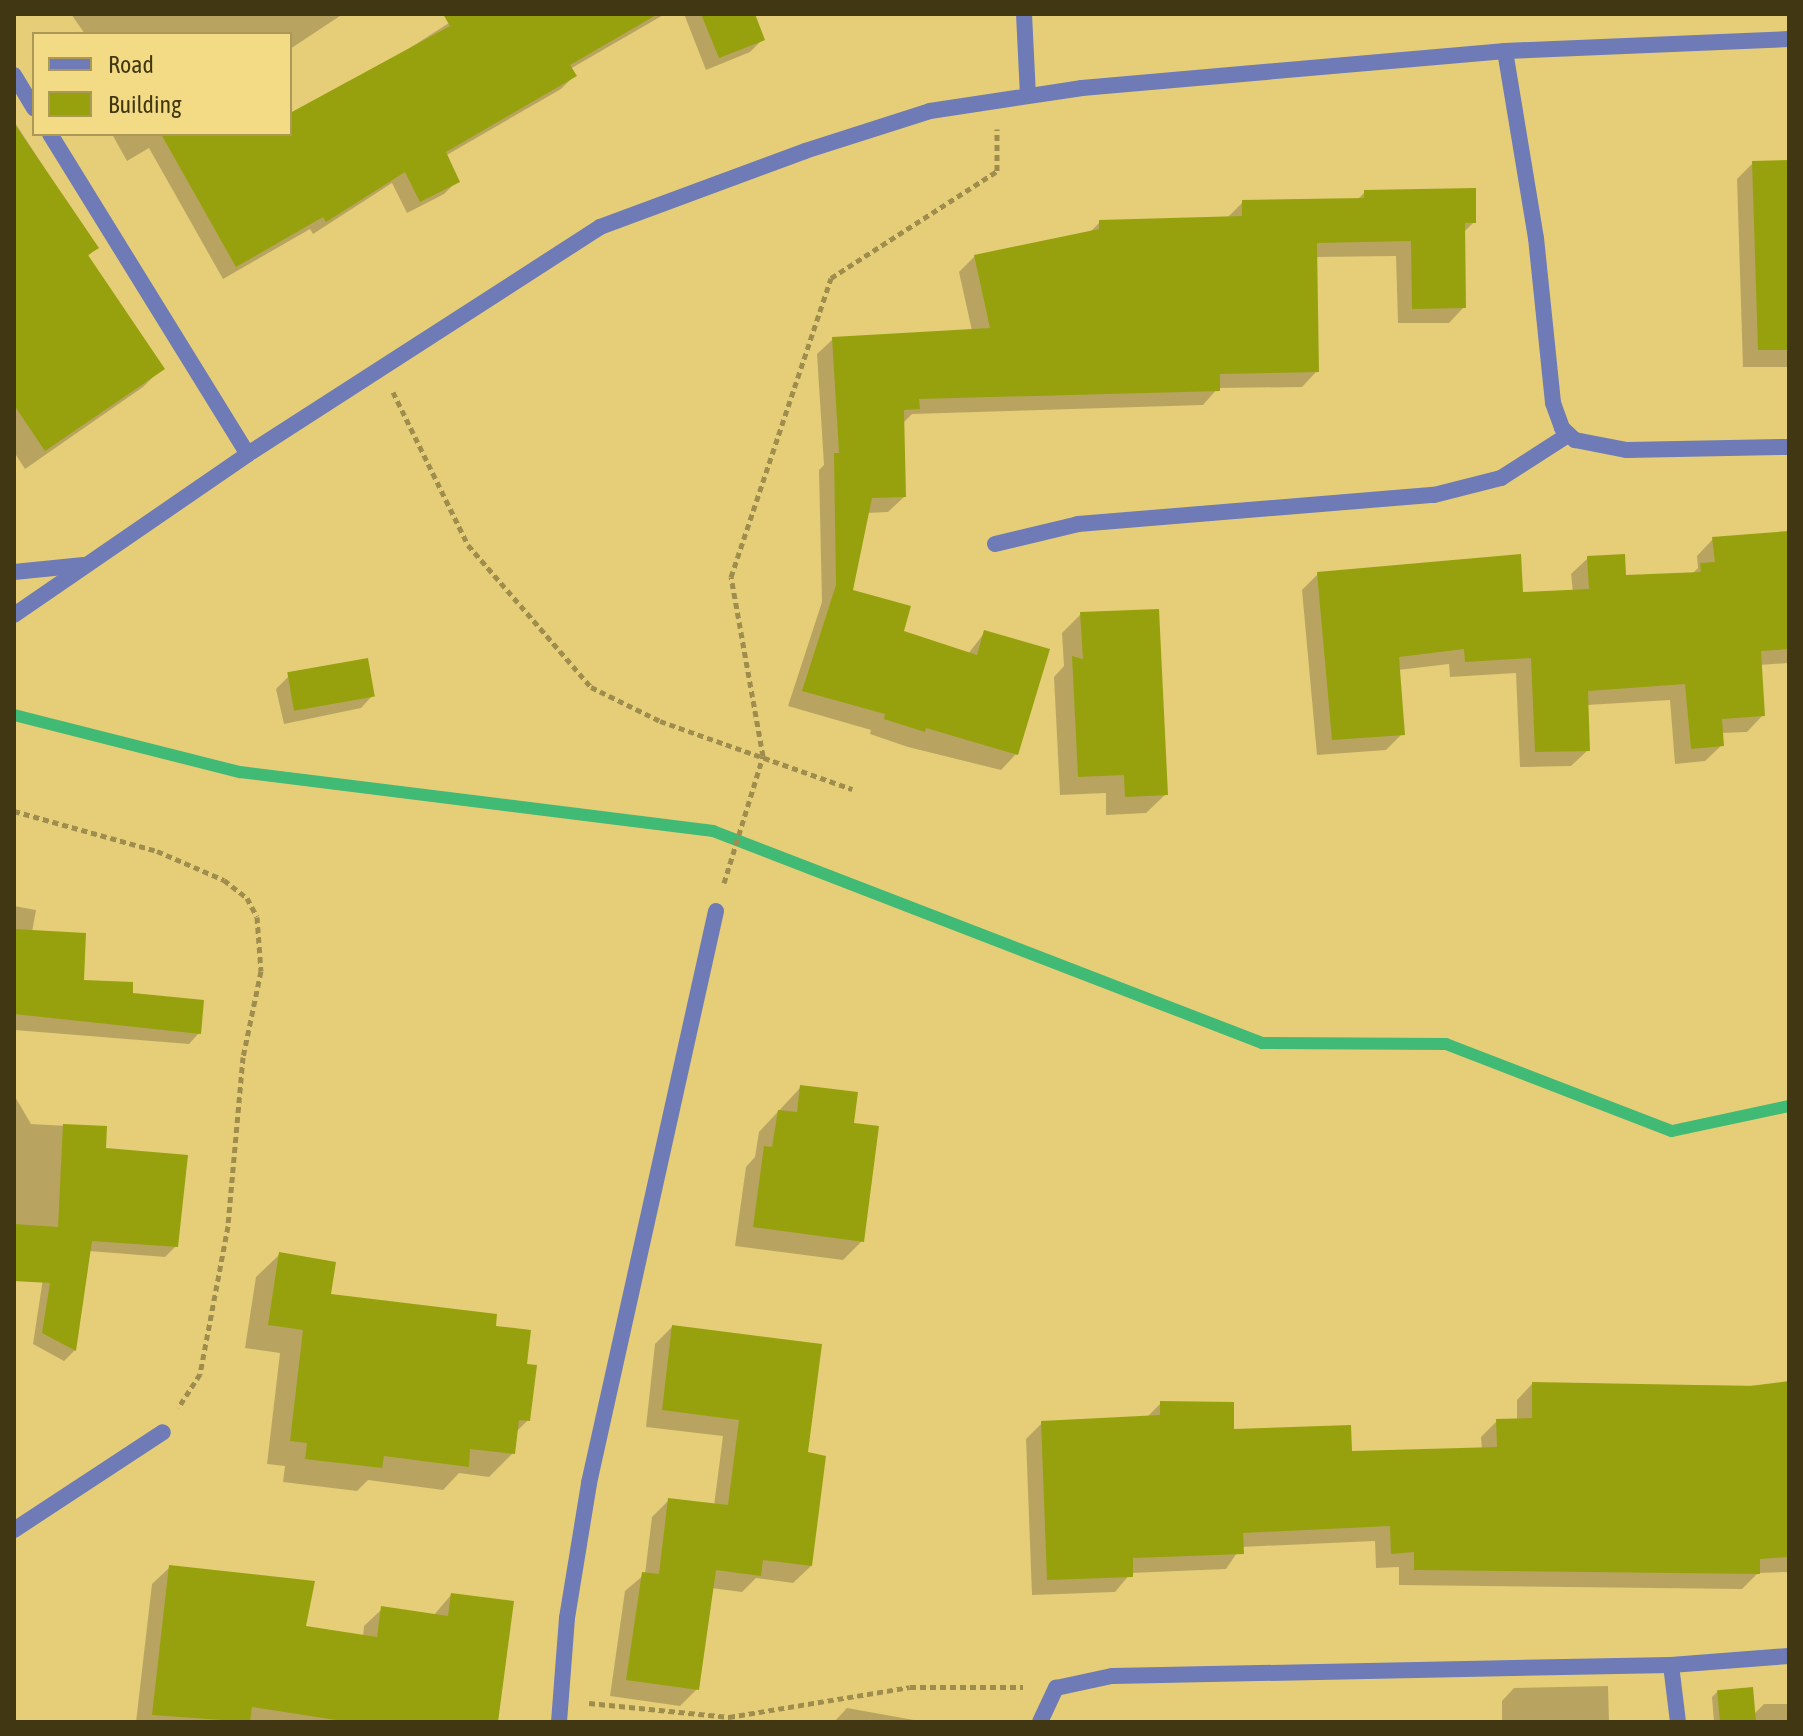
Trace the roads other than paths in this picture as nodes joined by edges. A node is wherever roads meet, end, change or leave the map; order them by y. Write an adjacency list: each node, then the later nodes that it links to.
1 (1024, 14): 5 (street)
2 (1789, 39): 3 (street)
3 (1505, 51): 5 (street); 8 (street)
4 (14, 75): 6 (street)
5 (1028, 95): 10 (street)
6 (32, 105)
7 (51, 136): 10 (street)
8 (1568, 435): 9 (street); 11 (street)
9 (1789, 447)
10 (248, 454): 12 (street)
11 (995, 544)
12 (88, 564): 13 (street); 14 (street)
13 (14, 572)
14 (16, 613)
15 (716, 911): 20 (street)
16 (163, 1432): 17 (street)
17 (14, 1530)
18 (1789, 1656): 19 (street)
19 (1671, 1665): 21 (street); 22 (street)
20 (559, 1722)
21 (1040, 1722)
22 (1678, 1722)

